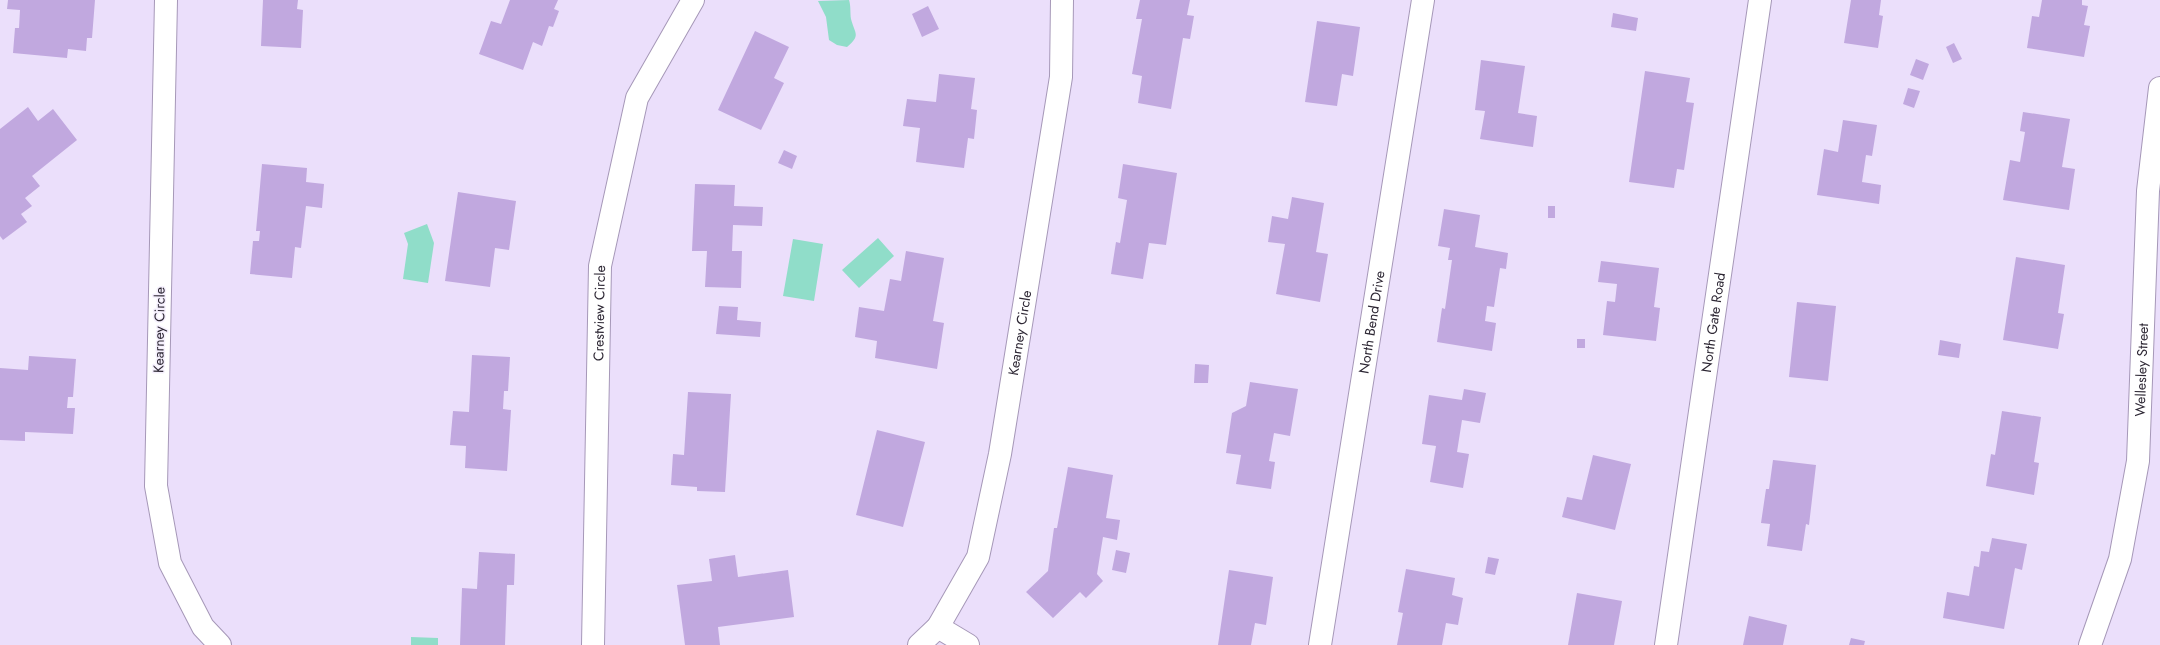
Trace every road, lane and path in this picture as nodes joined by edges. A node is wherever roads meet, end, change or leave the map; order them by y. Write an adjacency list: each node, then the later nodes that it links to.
1 (166, 0): 8 (street, Kearney Circle)
2 (693, 0): 9 (street, Crestview Circle)
3 (1062, 0): 7 (street, Kearney Circle)
4 (1423, 0): 12 (street, North Bend Drive)
5 (1760, 0): 13 (street, North Gate Road)
6 (2160, 88): 14 (street, Wellesley Street)
7 (938, 626): 10 (street, Kearney Circle); 11 (street)
8 (220, 645)
9 (593, 645)
10 (918, 645)
11 (968, 645)
12 (1320, 645)
13 (1666, 645)
14 (2090, 645)

